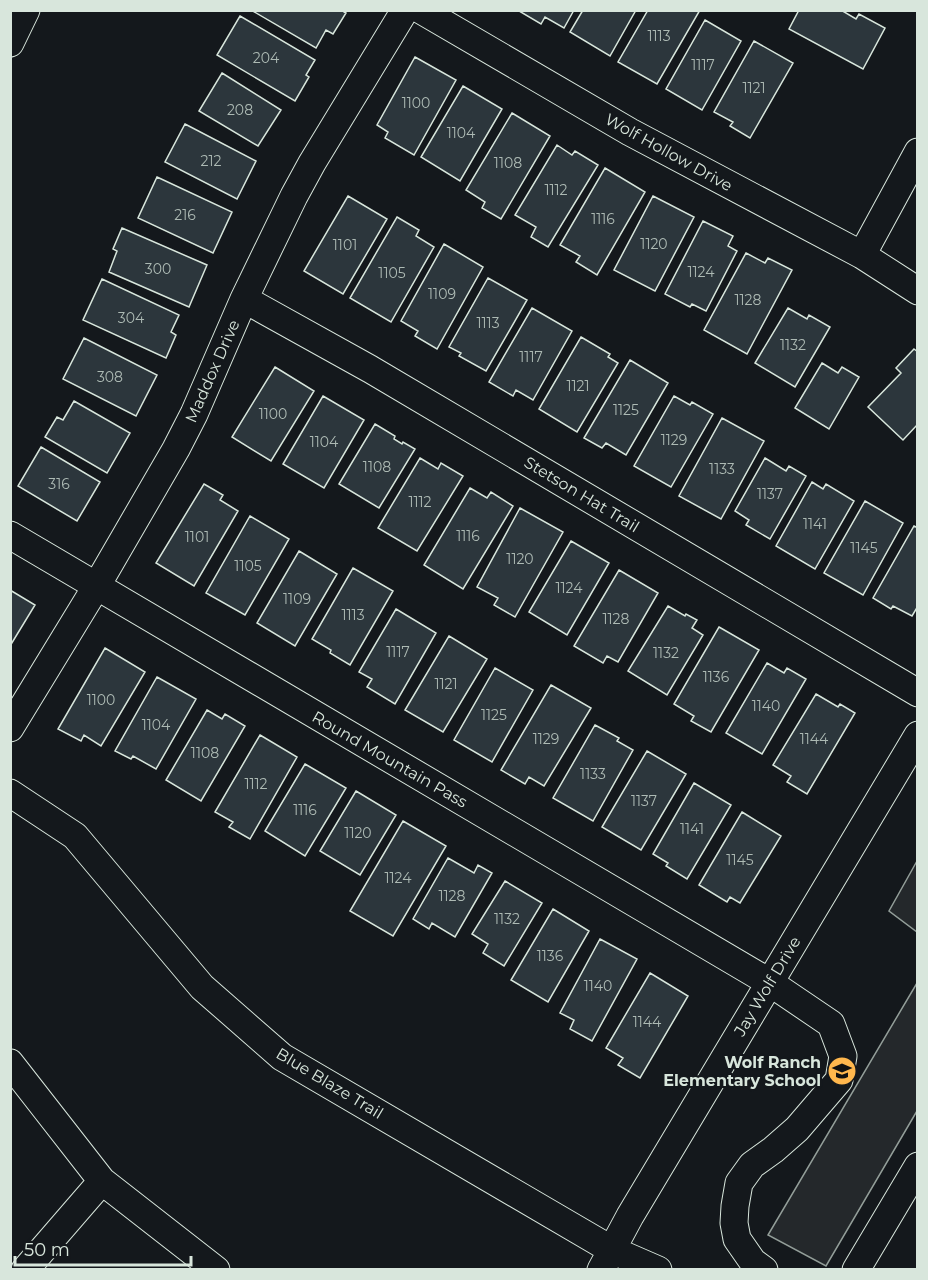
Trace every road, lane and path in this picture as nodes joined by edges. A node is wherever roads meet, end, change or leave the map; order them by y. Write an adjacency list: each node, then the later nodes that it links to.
1 (26, 10): 4 (street)
2 (405, 10): 8 (street, Maddox Drive)
3 (421, 10): 6 (street, Wolf Hollow Drive)
4 (10, 43)
5 (918, 152): 6 (street)
6 (862, 255): 7 (street, Wolf Hollow Drive)
7 (918, 291)
8 (244, 299): 10 (street, Maddox Drive); 11 (street, Stetson Hat Trail)
9 (10, 535): 10 (street, Round Mountain Pass)
10 (96, 586): 12 (street, Maddox Drive); 15 (street, Round Mountain Pass)
11 (918, 693)
12 (10, 728)
13 (918, 735): 15 (street, Jay Wolf Drive)
14 (10, 792): 19 (street, Blue Blaze Trail)
15 (769, 982): 19 (street, Jay Wolf Drive); 23 (street, Round Mountain Pass)
16 (10, 1064): 18 (street)
17 (918, 1166): 24 (street)
18 (102, 1181): 20 (street); 21 (street)
19 (607, 1260): 22 (street, Blue Blaze Trail)
20 (25, 1269)
21 (216, 1269)
22 (658, 1269)
23 (764, 1269)
24 (856, 1269)

